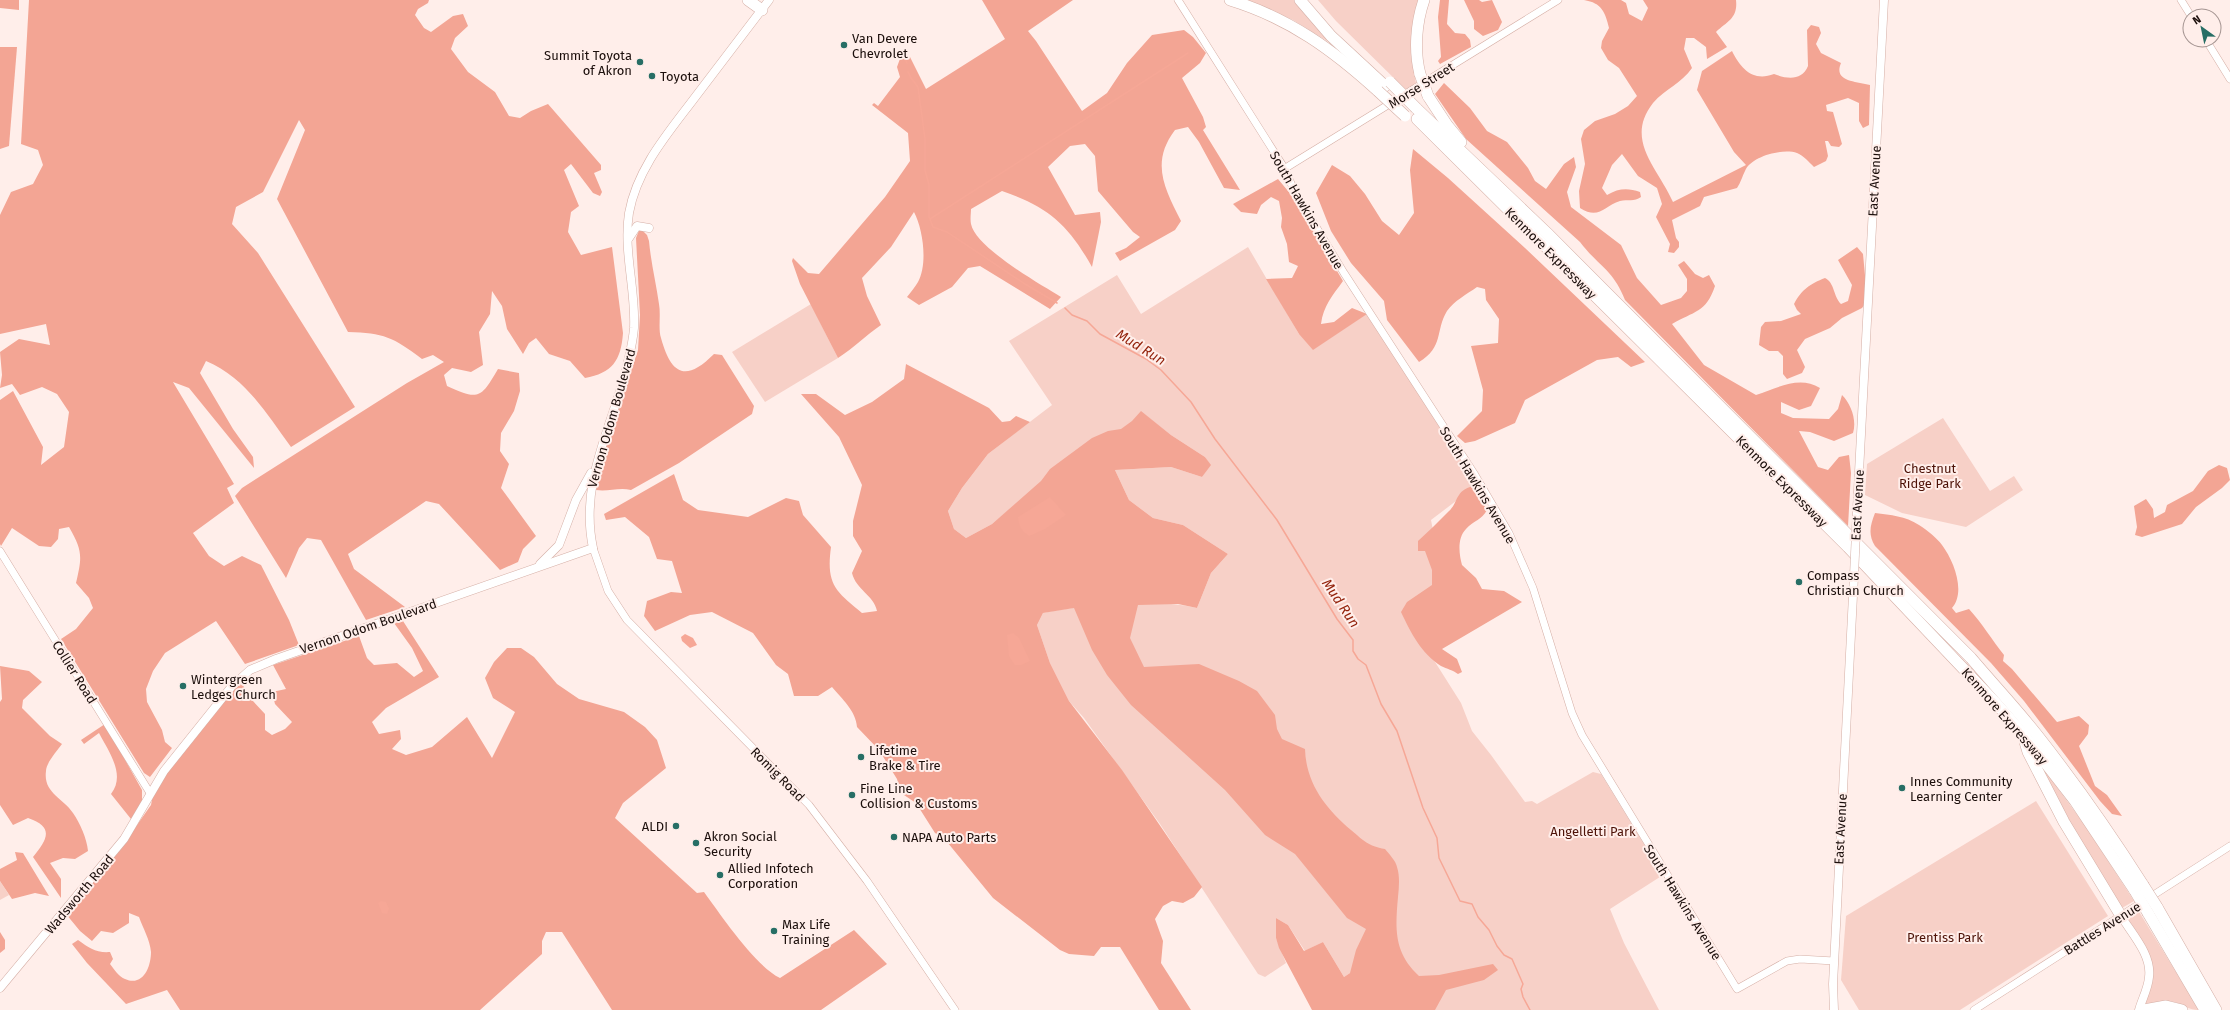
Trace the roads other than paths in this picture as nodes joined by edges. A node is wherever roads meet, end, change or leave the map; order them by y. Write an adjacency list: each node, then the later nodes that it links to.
1 (748, 0): 9 (highway)
2 (1178, 0): 14 (street, South Hawkins Avenue)
3 (1230, 0): 12 (highway)
4 (1300, 0): 12 (highway)
5 (1310, 0): 12 (highway)
6 (1424, 0): 15 (highway, bridge)
7 (1558, 0): 14 (street, Morse Street)
8 (1884, 0): 29 (main road, East Avenue, bridge)
9 (764, 4): 17 (main road, Vernon Odom Boulevard)
10 (2211, 48): 11 (street)
11 (2230, 79)
12 (1384, 86): 13 (highway, bridge)
13 (1411, 112): 15 (highway); 22 (highway, Kenmore Expressway)
14 (1284, 169): 29 (street, South Hawkins Avenue)
15 (1496, 184): 25 (highway, Kenmore Expressway)
16 (649, 228): 17 (main road)
17 (628, 241): 18 (main road, Vernon Odom Boulevard)
18 (594, 467): 19 (main road, Vernon Odom Boulevard); 21 (main road)
19 (593, 548): 21 (main road, Vernon Odom Boulevard); 31 (street, Romig Road)
20 (0, 551): 23 (street, Collier Road)
21 (536, 567): 23 (main road, Vernon Odom Boulevard)
22 (2023, 734): 25 (highway, Kenmore Expressway); 27 (highway)
23 (150, 793): 30 (main road, Wadsworth Road)
24 (2230, 846): 27 (street, Battles Avenue)
25 (2139, 888): 26 (highway, Kenmore Expressway, bridge)
26 (2152, 910): 28 (highway, Kenmore Expressway); 37 (highway, Kenmore Expressway)
27 (2121, 916): 33 (street, Battles Avenue); 34 (main road)
28 (2185, 957): 38 (highway, Kenmore Expressway); 39 (highway)
29 (1834, 961): 32 (main road, East Avenue)
30 (0, 988)
31 (956, 1010)
32 (1834, 1010)
33 (1974, 1010)
34 (2139, 1010)
35 (2144, 1010): 36 (highway)
36 (2182, 1010)
37 (2205, 1010)
38 (2216, 1010)
39 (2223, 1010)

